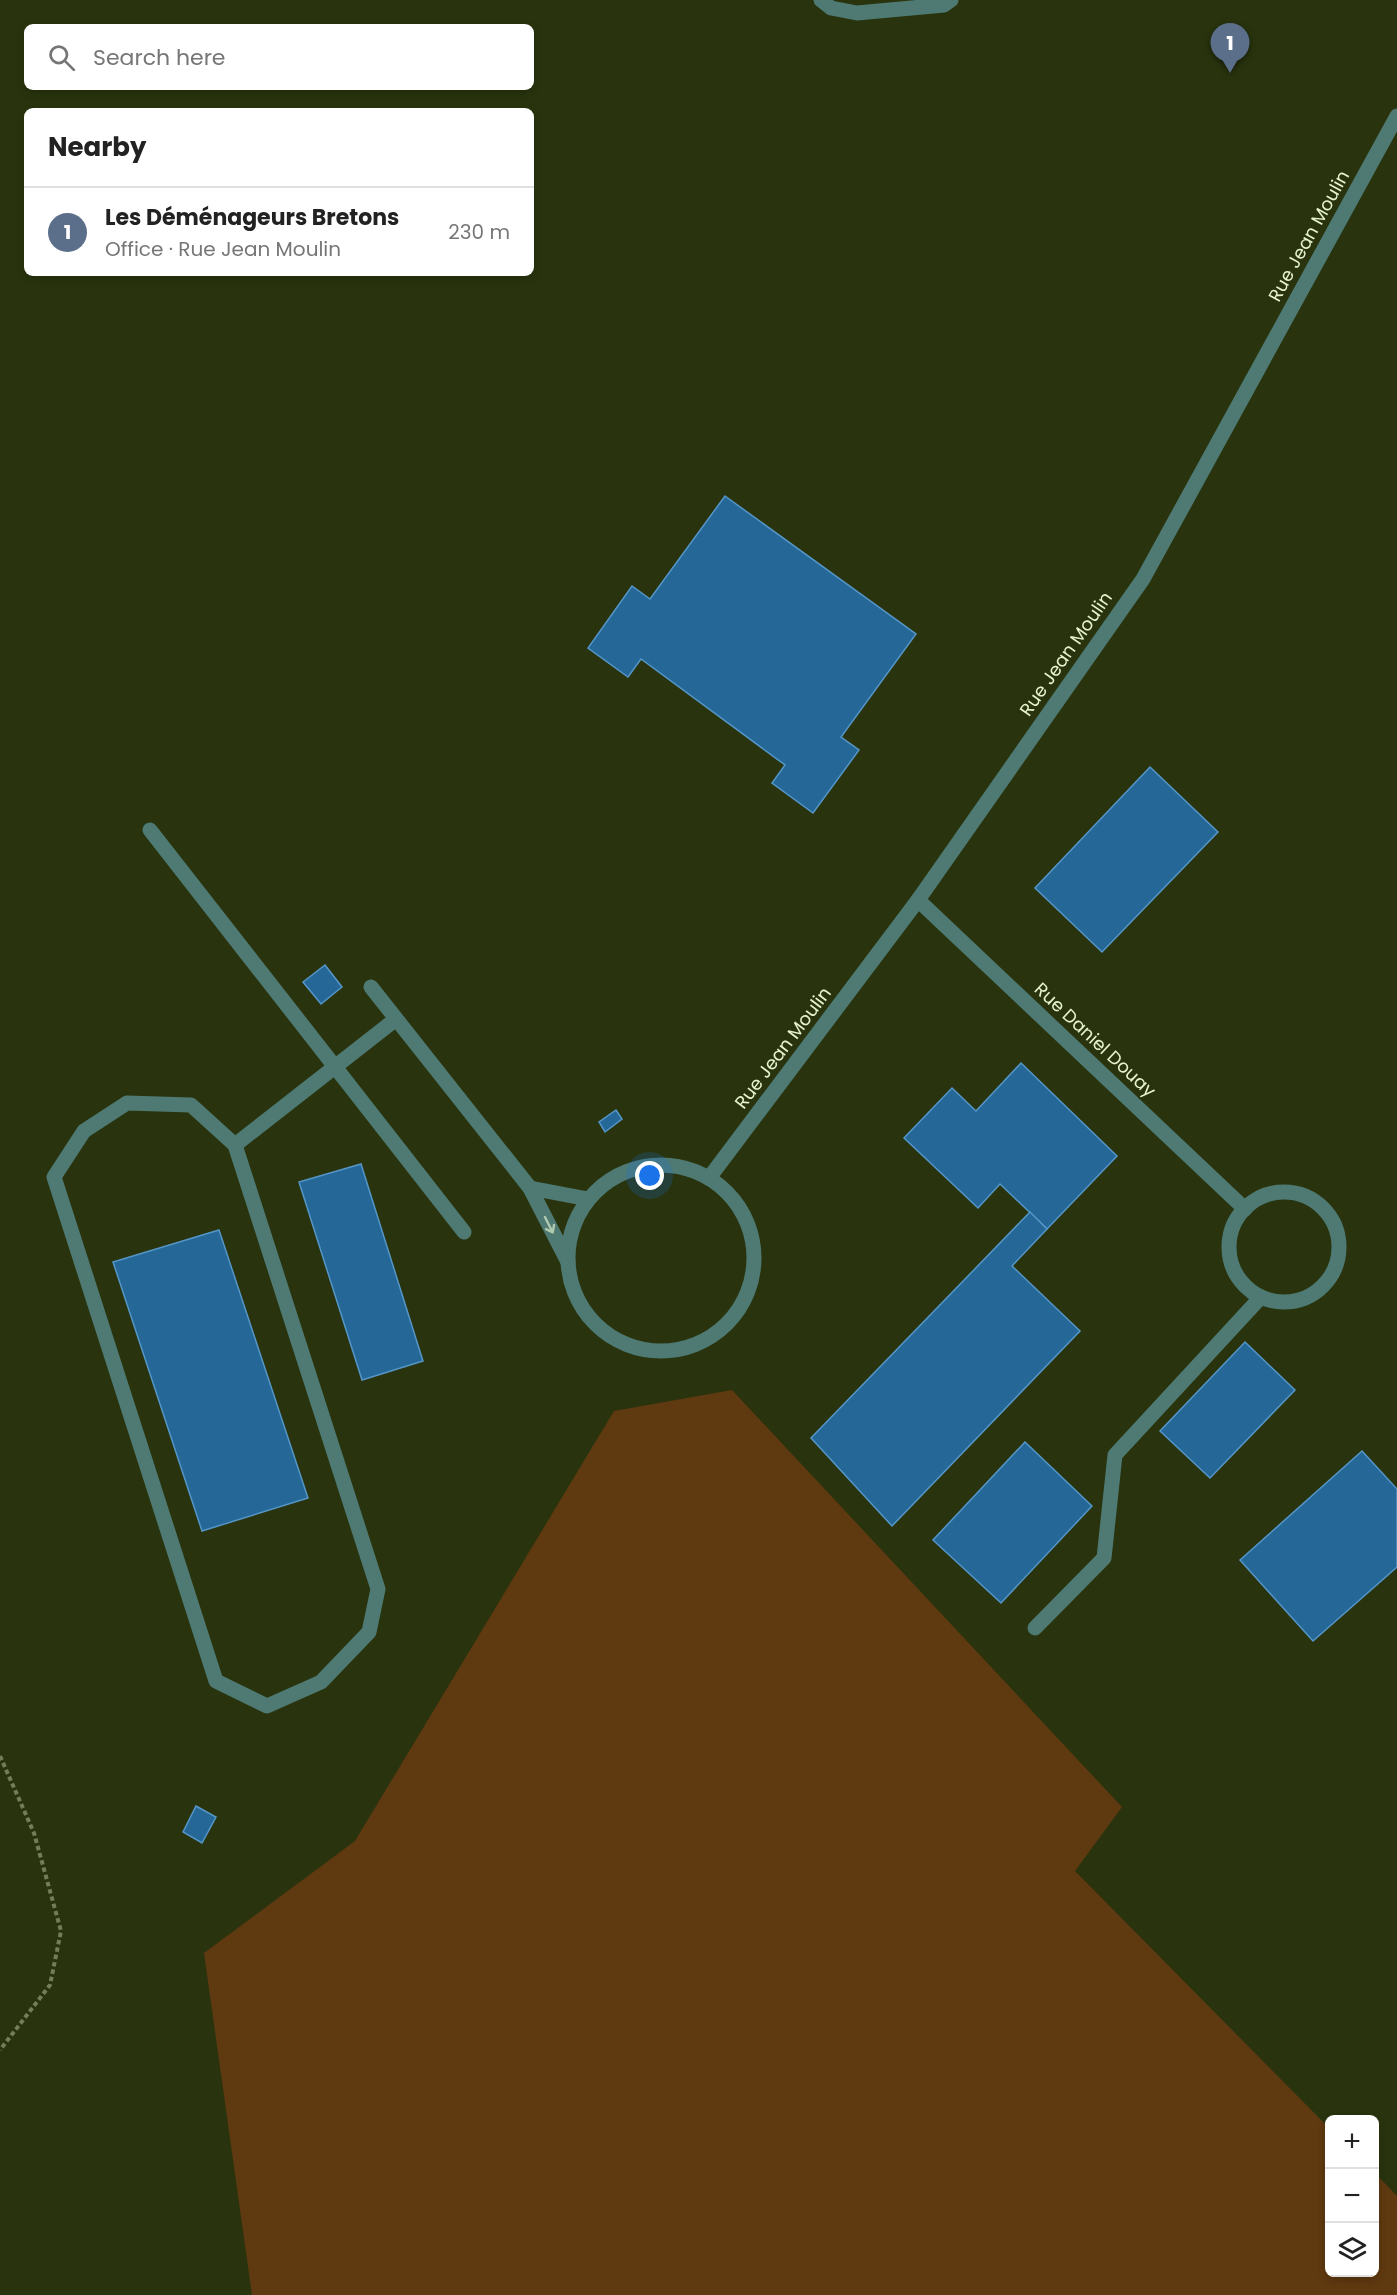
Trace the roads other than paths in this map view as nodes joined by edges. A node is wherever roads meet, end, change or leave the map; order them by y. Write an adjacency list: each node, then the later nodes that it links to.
1 (821, 0): 2 (street)
2 (951, 0)
3 (1397, 116): 5 (street, Rue Jean Moulin)
4 (150, 830): 8 (street)
5 (918, 900): 10 (street, Rue Jean Moulin); 13 (street, Rue Daniel Douay)
6 (370, 987): 7 (street)
7 (396, 1019): 8 (street); 11 (street)
8 (335, 1067): 9 (street); 14 (street)
9 (235, 1146): 9 (street)
10 (710, 1178): 12 (street); 15 (street)
11 (530, 1188): 12 (street); 15 (street, one-way to 15)
12 (588, 1199): 15 (street)
13 (1245, 1209): 16 (street); 16 (street)
14 (464, 1232)
15 (568, 1262)
16 (1261, 1297): 17 (street)
17 (1035, 1628)

